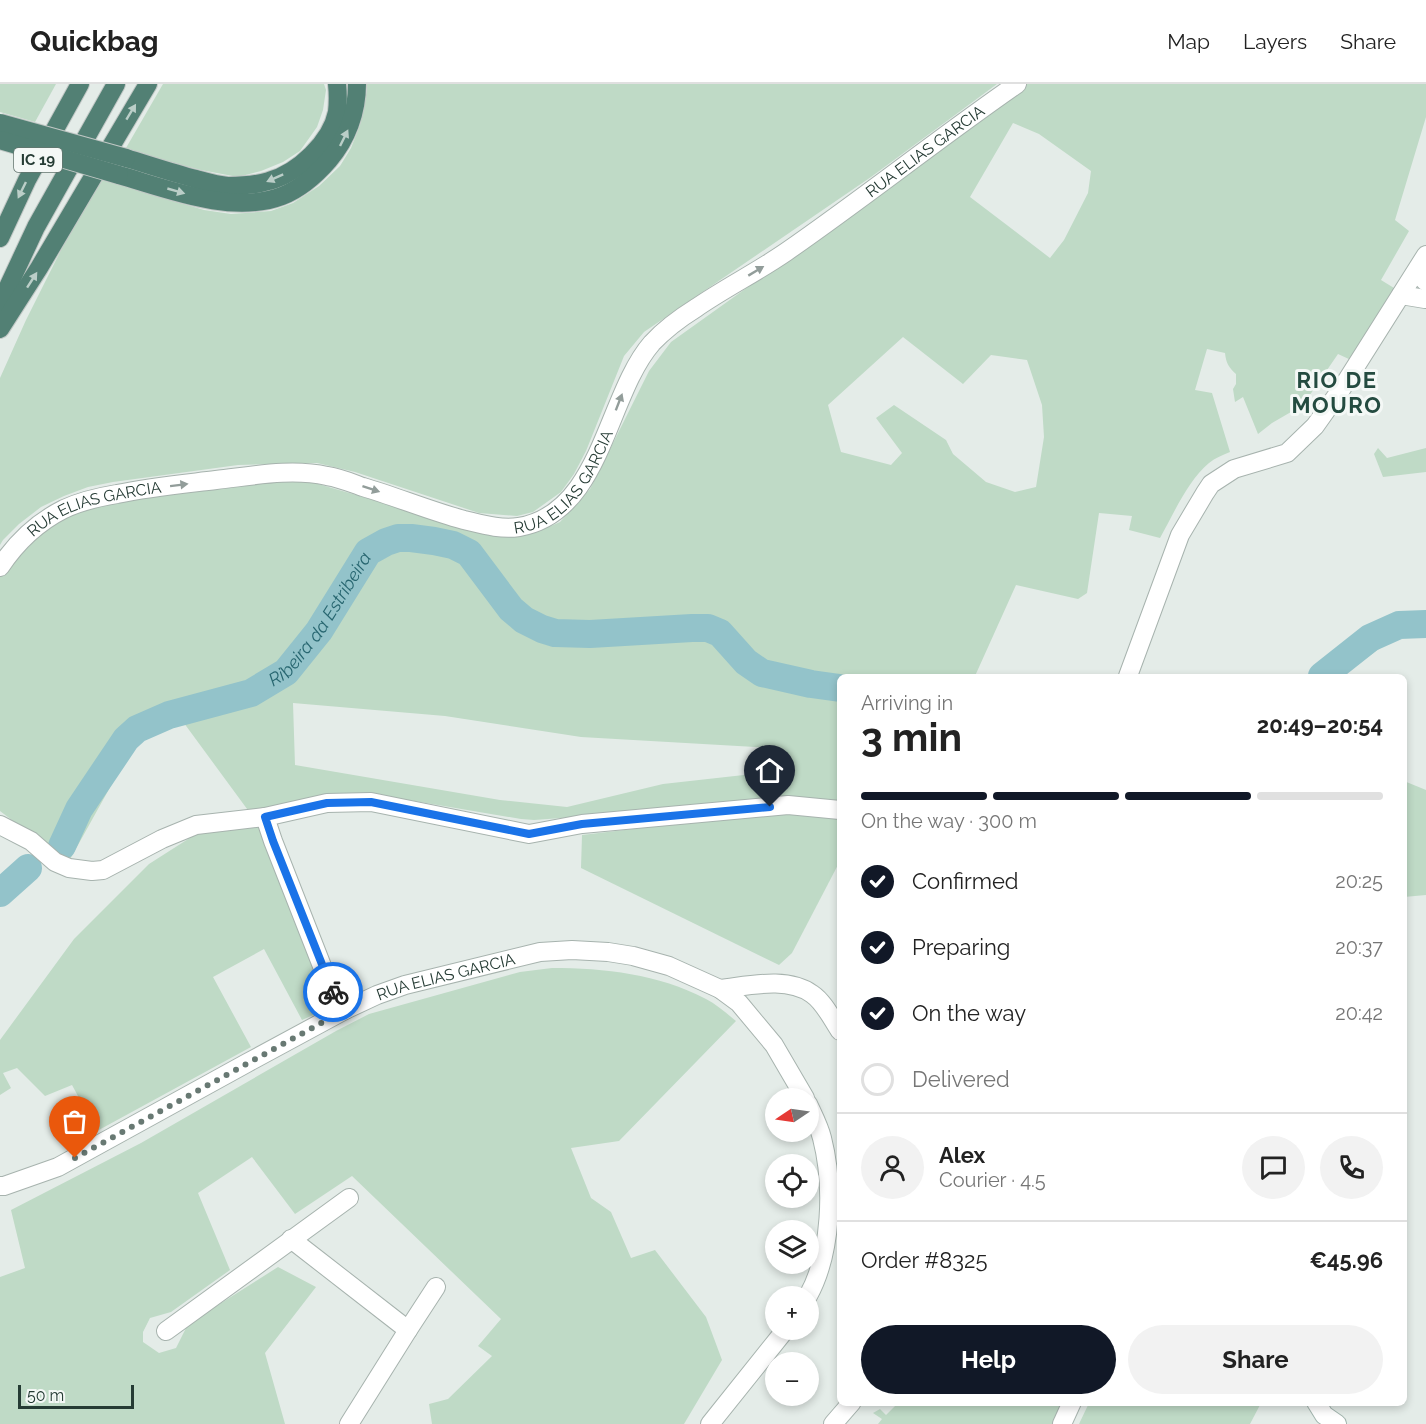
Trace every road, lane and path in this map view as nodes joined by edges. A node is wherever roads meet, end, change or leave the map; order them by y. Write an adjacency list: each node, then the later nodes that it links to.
1 (80, 84): 9 (highway, IC 19, one-way to 9)
2 (116, 84): 14 (highway, IC 19)
3 (148, 84): 15 (highway, one-way to 3)
4 (337, 84): 7 (highway, one-way to 7, bridge)
5 (357, 84): 8 (highway, one-way to 5, bridge)
6 (1017, 84): 16 (street, RUA ELIAS GARCIA, one-way to 6)
7 (0, 123)
8 (0, 140)
9 (0, 237)
10 (1426, 255): 11 (street)
11 (1421, 277): 12 (street)
12 (1401, 295): 13 (street); 17 (street)
13 (1426, 298)
14 (0, 304)
15 (0, 329)
16 (0, 567)
17 (1129, 674)
18 (837, 810): 19 (street)
19 (265, 817): 20 (street); 22 (street)
20 (0, 825)
21 (720, 989): 22 (street, RUA ELIAS GARCIA); 23 (street); 24 (street, RUA ELIAS GARCIA)
22 (345, 1010): 26 (street, RUA ELIAS GARCIA)
23 (837, 1026)
24 (799, 1088)
25 (819, 1129): 29 (street)
26 (0, 1186)
27 (349, 1198): 28 (street)
28 (291, 1239): 31 (street); 32 (street)
29 (814, 1286)
30 (436, 1287): 31 (street)
31 (408, 1330): 37 (street)
32 (166, 1331)
33 (777, 1340): 38 (street)
34 (849, 1406): 39 (street)
35 (1070, 1406): 40 (street)
36 (1318, 1406): 41 (street)
37 (350, 1424)
38 (710, 1424)
39 (833, 1424)
40 (1062, 1424)
41 (1337, 1424)

